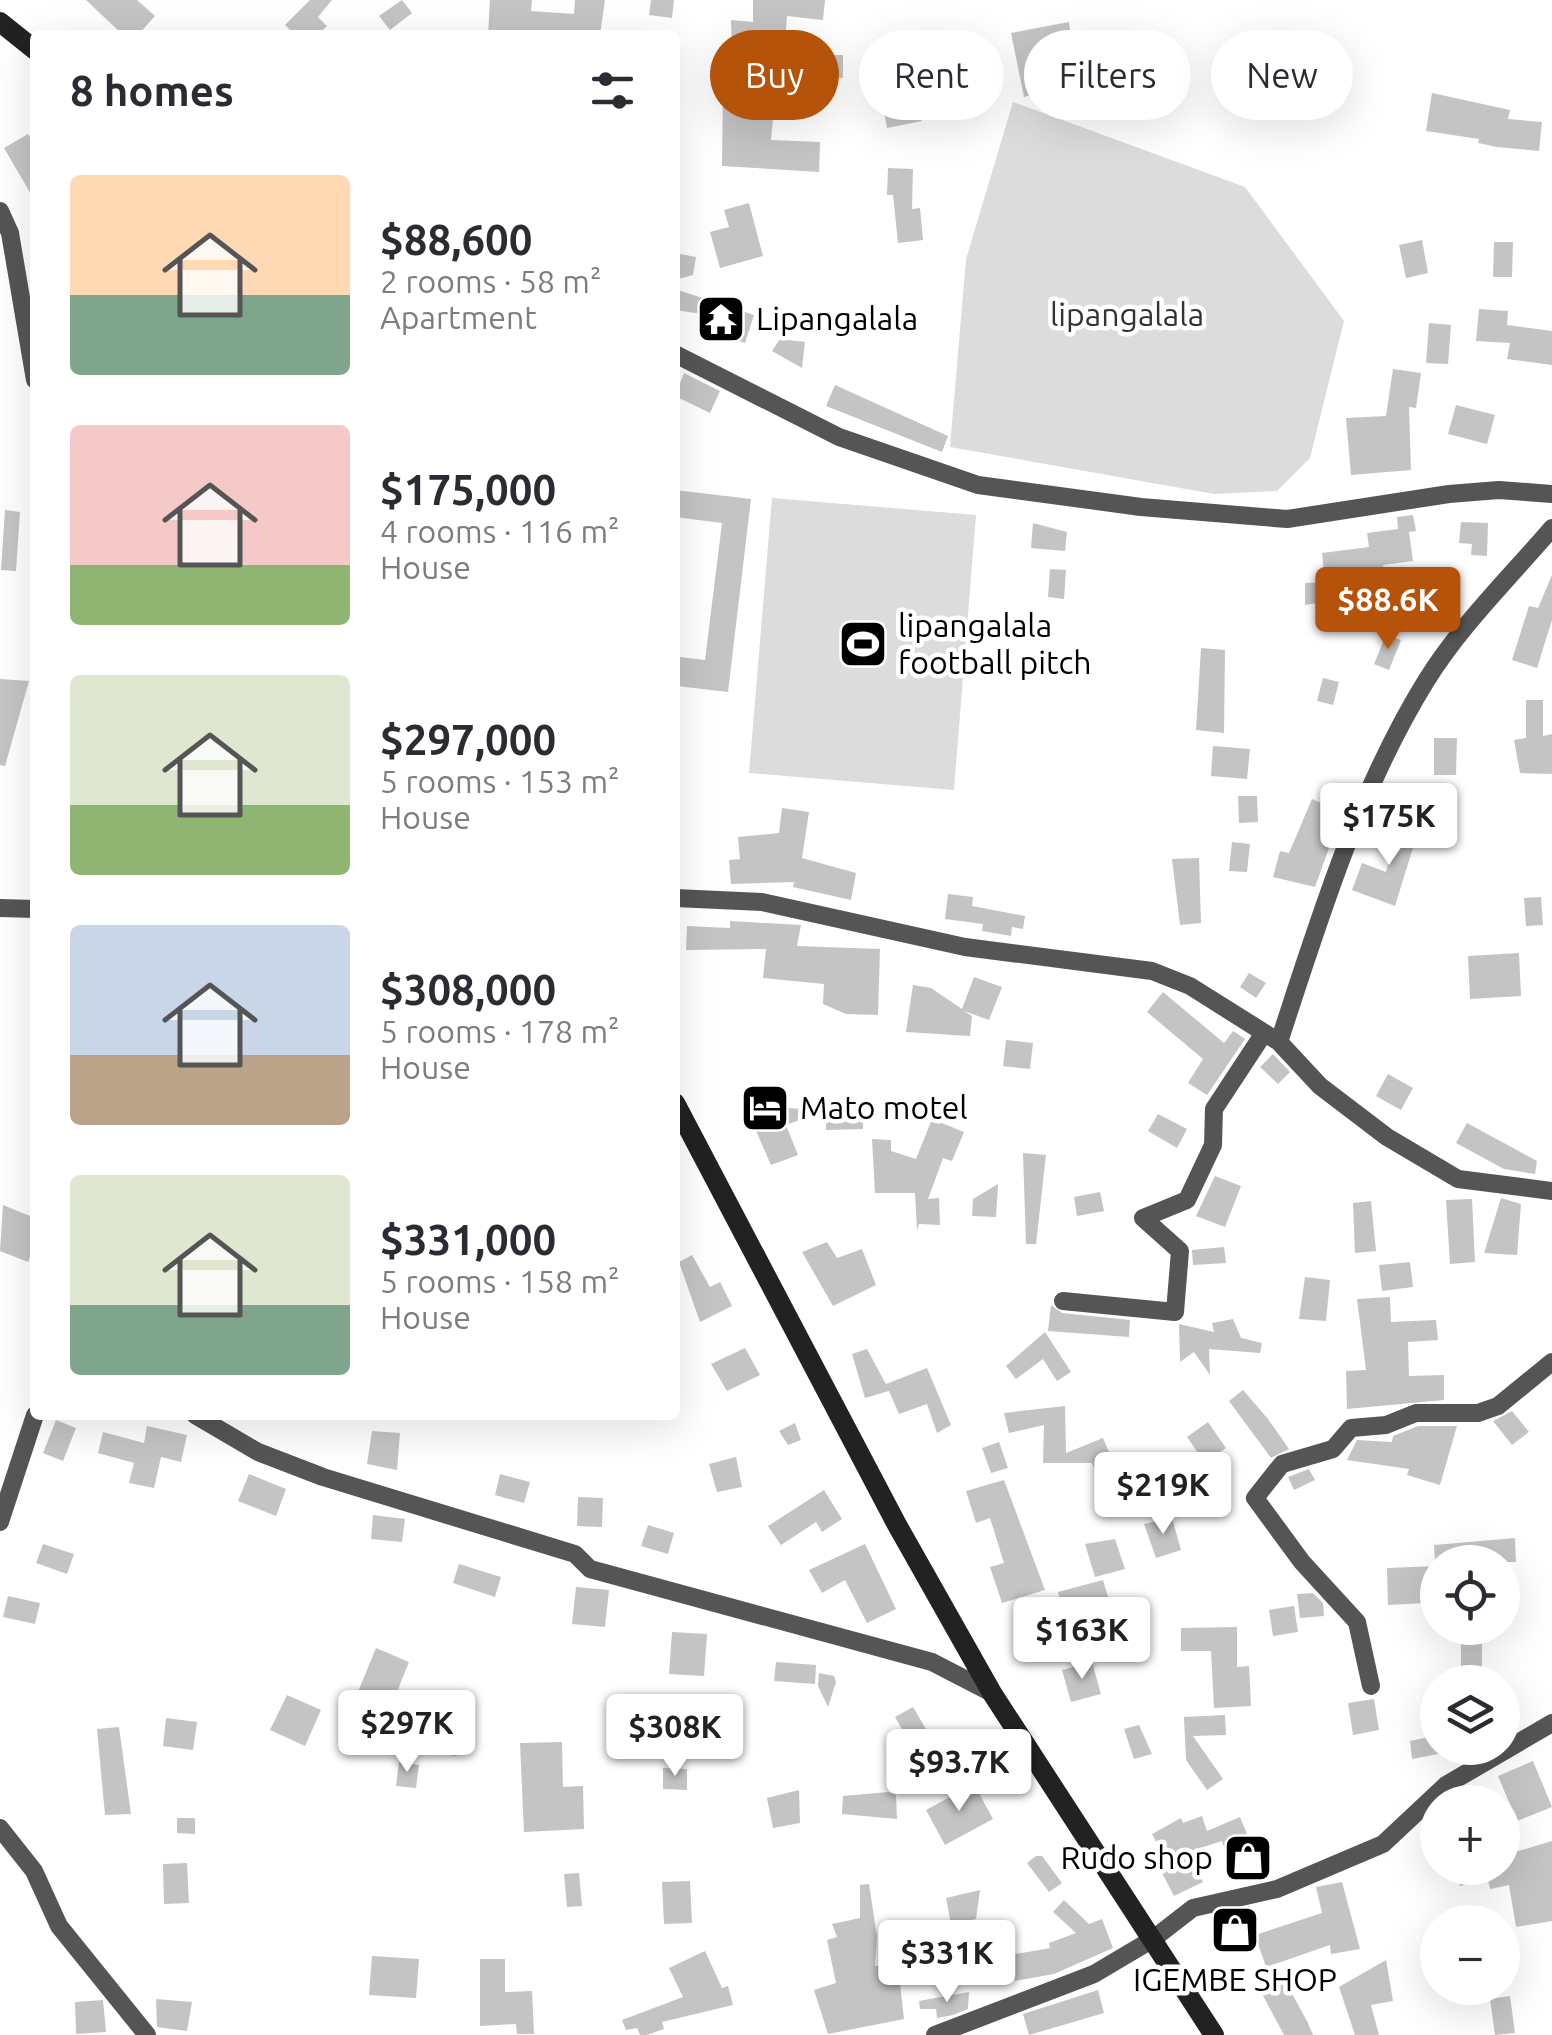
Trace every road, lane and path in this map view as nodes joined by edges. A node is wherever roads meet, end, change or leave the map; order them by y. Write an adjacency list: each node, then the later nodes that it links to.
1 (0, 22): 2 (main road)
2 (30, 46)
3 (0, 211): 4 (street)
4 (30, 351)
5 (680, 357): 6 (street)
6 (1552, 494)
7 (1552, 528): 11 (street)
8 (680, 898): 11 (street)
9 (0, 908): 10 (street)
10 (30, 909)
11 (1271, 1038): 13 (street); 14 (street)
12 (680, 1113): 20 (main road)
13 (1552, 1191)
14 (1063, 1300)
15 (1552, 1362): 19 (street)
16 (33, 1420): 18 (street)
17 (206, 1420): 20 (street)
18 (0, 1522)
19 (1371, 1686)
20 (992, 1692): 23 (main road)
21 (1552, 1723): 23 (street)
22 (0, 1828): 24 (street)
23 (1153, 1939): 25 (street); 26 (main road)
24 (146, 2035)
25 (935, 2035)
26 (1214, 2035)

